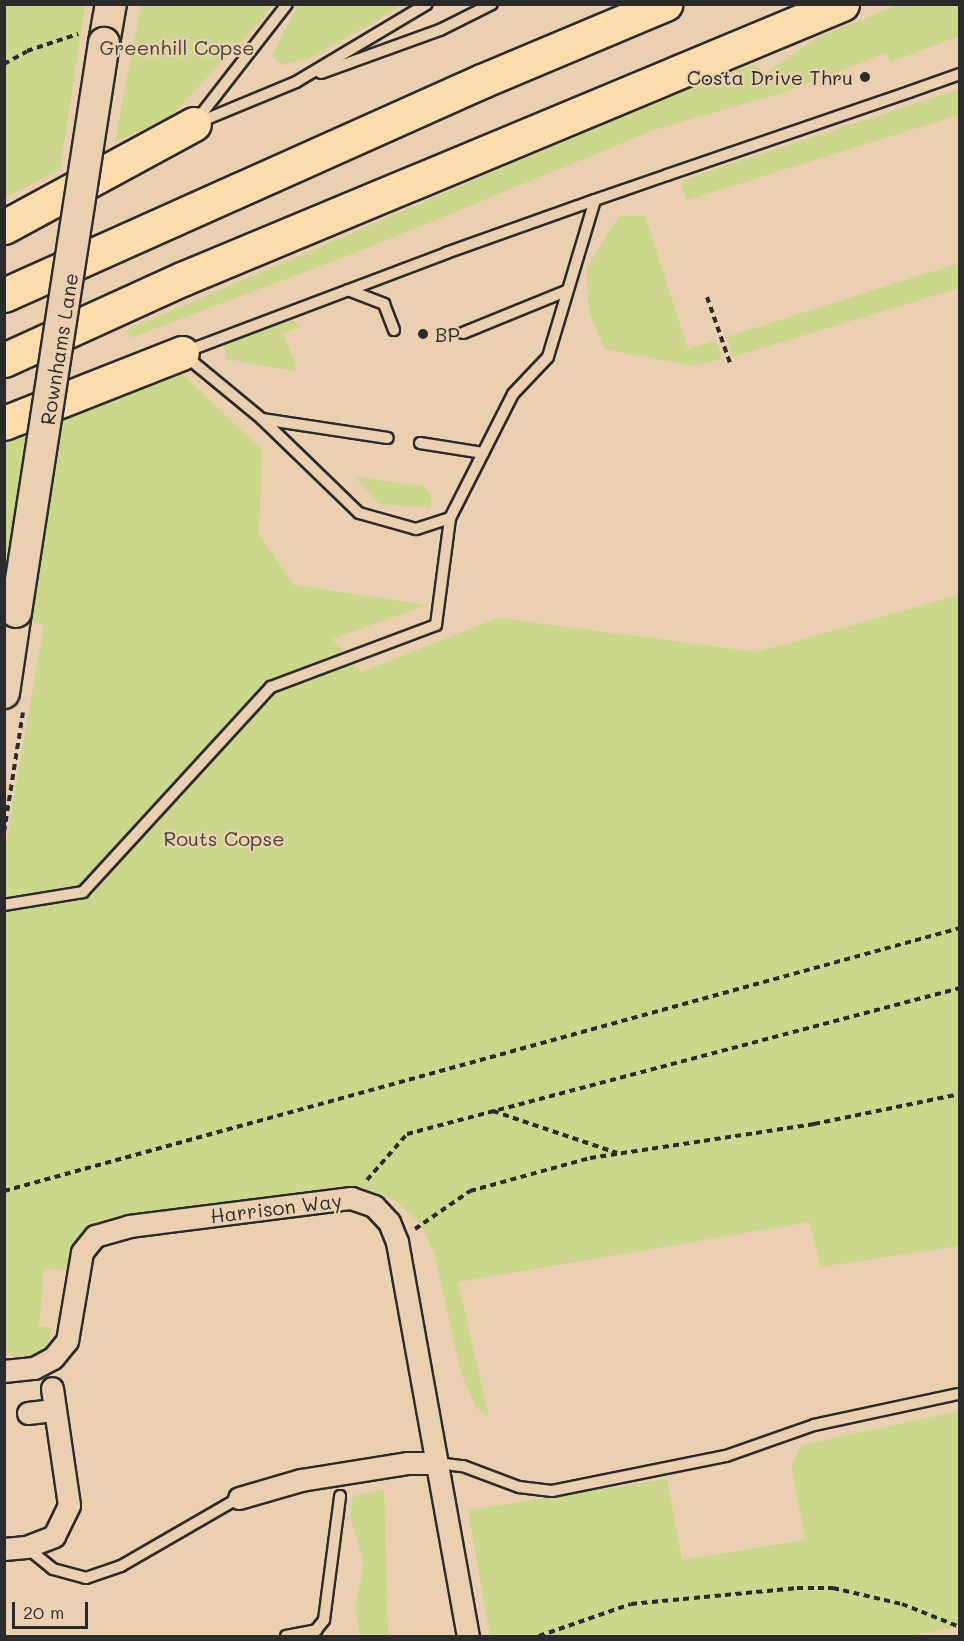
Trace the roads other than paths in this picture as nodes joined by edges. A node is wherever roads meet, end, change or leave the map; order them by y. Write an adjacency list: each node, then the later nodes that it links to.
1 (287, 4): 9 (lane)
2 (427, 4): 8 (lane)
3 (492, 4): 8 (lane)
4 (665, 4): 14 (highway)
5 (842, 4): 18 (highway)
6 (107, 26): 25 (street, Rownhams Lane, bridge)
7 (960, 74): 10 (lane)
8 (296, 82): 9 (lane)
9 (194, 124): 11 (highway)
10 (595, 201): 12 (lane); 13 (lane)
11 (4, 227)
12 (348, 290): 15 (lane); 17 (lane)
13 (566, 291): 16 (lane); 23 (lane)
14 (4, 295)
15 (394, 330)
16 (463, 333)
17 (182, 353): 19 (lane); 20 (highway)
18 (4, 360)
19 (262, 419): 21 (lane); 24 (lane)
20 (4, 423)
21 (388, 438)
22 (420, 443): 23 (lane)
23 (483, 453): 24 (lane)
24 (450, 518): 26 (lane)
25 (15, 697)
26 (4, 905)
27 (4, 1371): 32 (street, Harrison Way)
28 (51, 1388): 30 (street)
29 (959, 1394): 32 (lane)
30 (54, 1410): 31 (street); 35 (street)
31 (28, 1413)
32 (437, 1463): 34 (street); 38 (street, Harrison Way)
33 (340, 1496): 37 (lane)
34 (239, 1498): 35 (lane)
35 (26, 1548): 36 (street)
36 (4, 1549)
37 (286, 1636)
38 (468, 1636)

